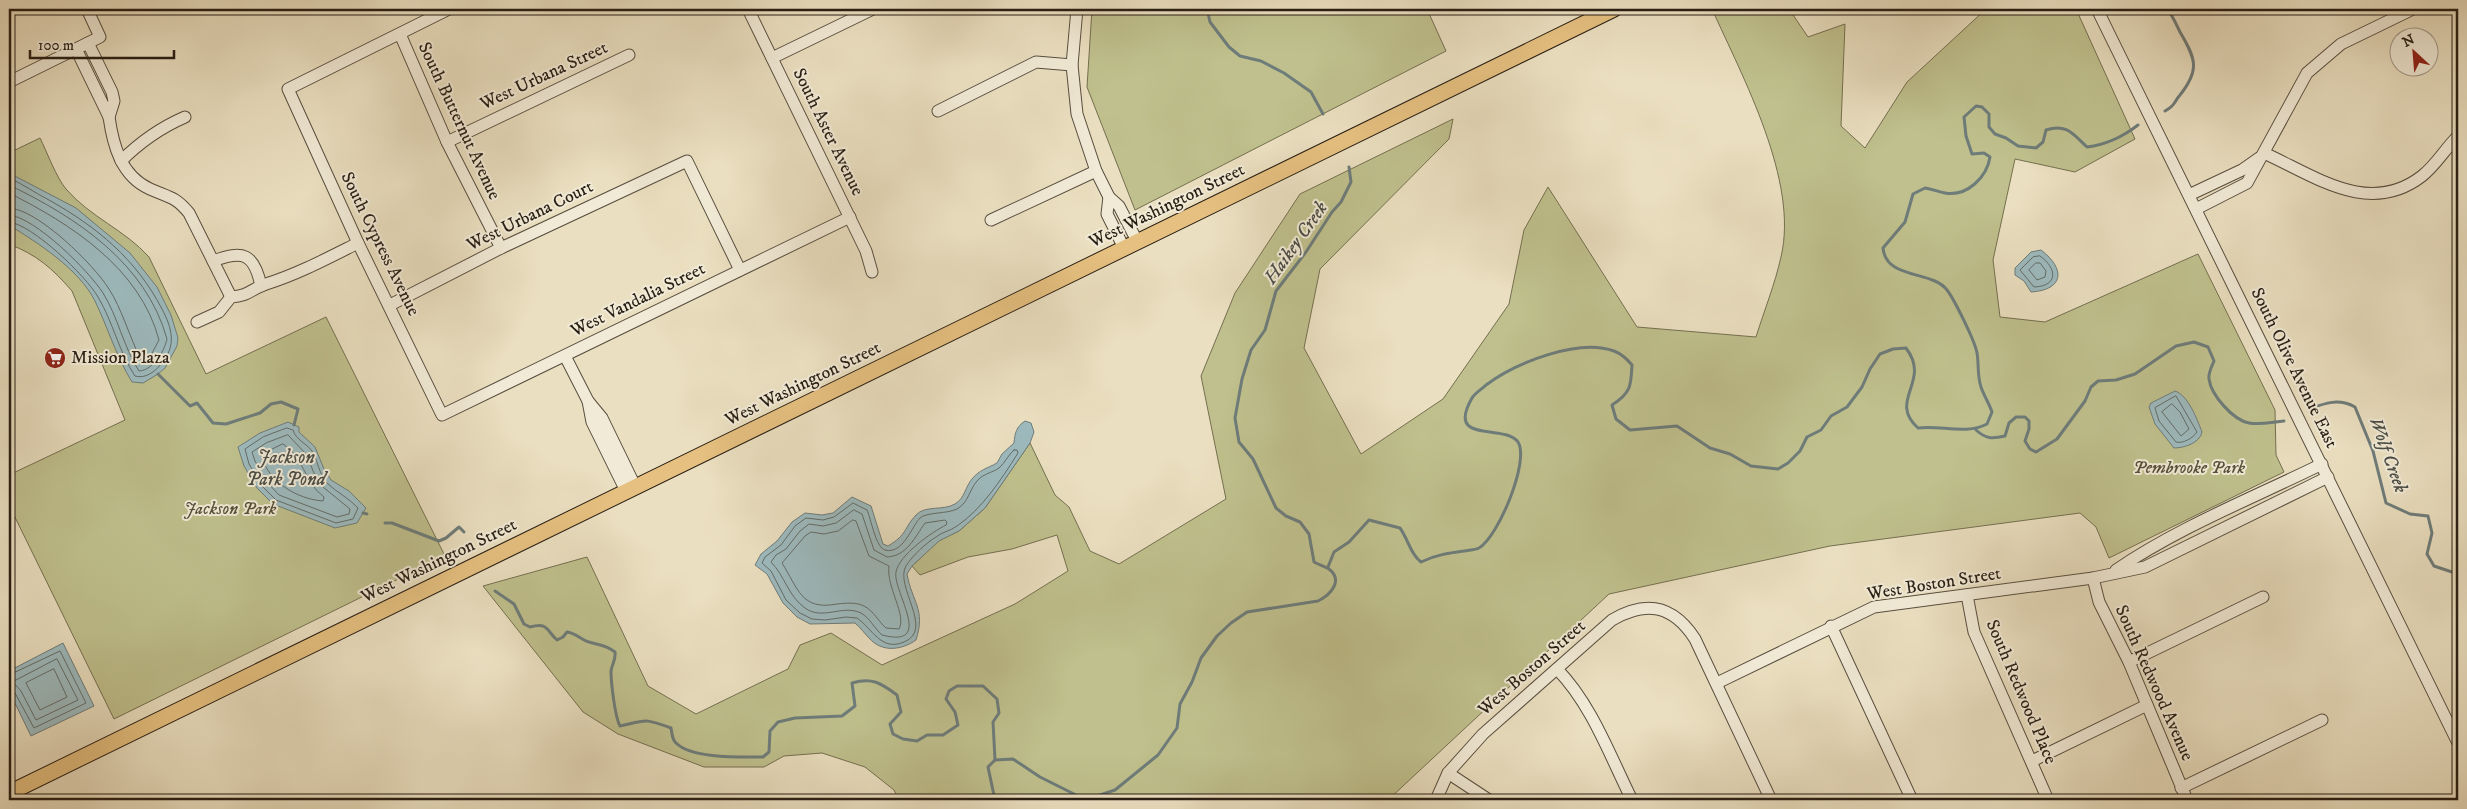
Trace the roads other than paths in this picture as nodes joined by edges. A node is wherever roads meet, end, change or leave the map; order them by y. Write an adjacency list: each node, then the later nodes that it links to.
1 (87, 9): 10 (street)
2 (449, 9): 9 (street)
3 (748, 9): 13 (street, South Aster Avenue)
4 (873, 9): 13 (street)
5 (1077, 9): 14 (street)
6 (1614, 9): 29 (main road, West Washington Street)
7 (2097, 9): 24 (street, South Olive Avenue East)
8 (2413, 9): 21 (street)
9 (400, 34): 20 (street, South Butternut Avenue); 28 (street, South Cypress Avenue)
10 (88, 43): 11 (street); 18 (street)
11 (76, 48): 15 (street); 18 (street)
12 (629, 55): 20 (street, West Urbana Street)
13 (772, 58): 26 (street, South Aster Avenue)
14 (1072, 65): 16 (street); 23 (street)
15 (9, 82)
16 (938, 110)
17 (185, 116): 22 (street)
18 (109, 117): 22 (street)
19 (2458, 136): 21 (street)
20 (447, 142): 30 (street, South Butternut Avenue)
21 (2264, 154): 24 (street); 25 (street)
22 (121, 161): 31 (street)
23 (1096, 171): 27 (street); 29 (street)
24 (2190, 196): 25 (street, South Olive Avenue East)
25 (2196, 209): 40 (street, South Olive Avenue East)
26 (850, 217): 32 (street, West Vandalia Street); 33 (street, South Aster Avenue)
27 (991, 220)
28 (358, 243): 34 (street); 36 (street, South Cypress Avenue)
29 (1131, 245): 42 (main road, West Washington Street)
30 (501, 248): 32 (street, West Urbana Court); 36 (street, West Urbana Court)
31 (213, 261): 34 (street); 35 (street)
32 (740, 270): 38 (street, West Vandalia Street)
33 (872, 272)
34 (261, 286): 35 (street)
35 (231, 297): 37 (street)
36 (390, 305): 39 (street, South Cypress Avenue)
37 (197, 322)
38 (565, 356): 39 (street, West Vandalia Street); 42 (street)
39 (442, 415)
40 (2322, 464): 41 (street, South Olive Avenue East); 43 (street, West Boston Street)
41 (2328, 477): 43 (street, West Boston Street); 53 (street, South Olive Avenue East)
42 (630, 488): 57 (main road, West Washington Street)
43 (2110, 574): 44 (street, West Boston Street)
44 (2093, 578): 45 (street, West Boston Street); 48 (street, South Redwood Avenue)
45 (1967, 596): 47 (street, West Boston Street); 54 (street, South Redwood Place)
46 (2263, 596): 48 (street)
47 (1831, 626): 50 (street, West Boston Street); 62 (street)
48 (2129, 662): 51 (street, South Redwood Avenue)
49 (1557, 669): 50 (street, West Boston Street); 55 (street, West Boston Street); 60 (street)
50 (1717, 682): 61 (street)
51 (2147, 705): 54 (street); 56 (street, South Redwood Avenue)
52 (2322, 720): 56 (street)
53 (2458, 743)
54 (2032, 761): 63 (street, South Redwood Place)
55 (1448, 773): 58 (street, West Boston Street); 59 (street)
56 (2181, 788): 64 (street, South Redwood Avenue)
57 (9, 793)
58 (1436, 800)
59 (1489, 800)
60 (1632, 800)
61 (1771, 800)
62 (1912, 800)
63 (2048, 800)
64 (2187, 800)

